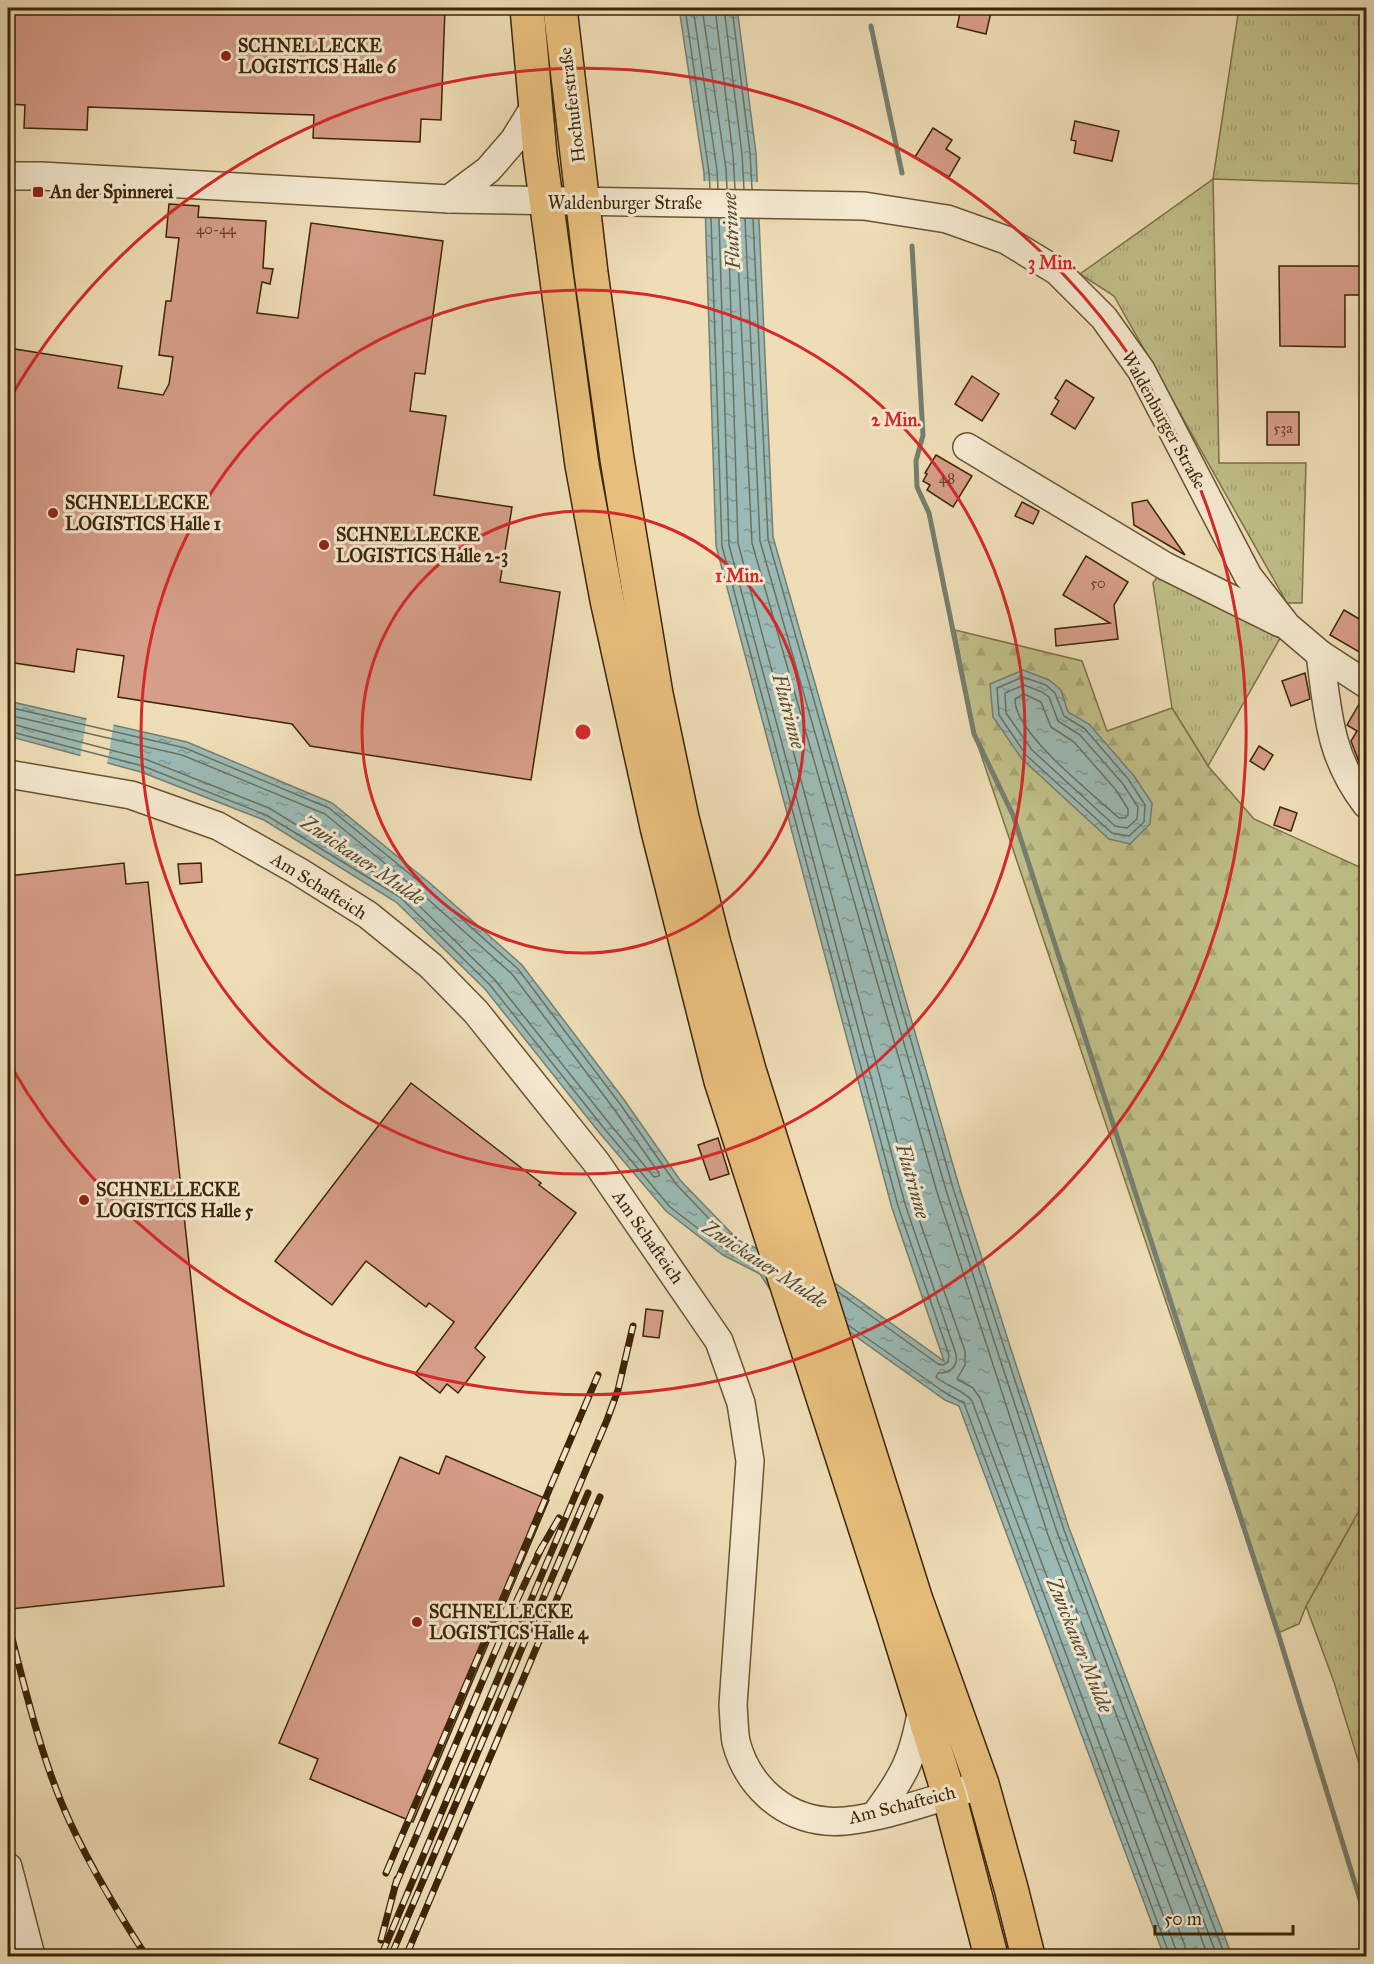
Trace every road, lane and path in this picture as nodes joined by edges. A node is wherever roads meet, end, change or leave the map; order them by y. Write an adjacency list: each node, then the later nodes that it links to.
1 (527, 8): 3 (main road, Hochuferstraße)
2 (560, 8): 7 (main road, Hochuferstraße)
3 (535, 106): 5 (street); 6 (main road, Hochuferstraße)
4 (8, 176): 5 (street, Waldenburger Straße)
5 (449, 199): 6 (street, Waldenburger Straße)
6 (546, 202): 7 (street, Waldenburger Straße); 14 (main road, Hochuferstraße)
7 (584, 202): 9 (street, Waldenburger Straße); 14 (main road, Hochuferstraße)
8 (967, 447): 9 (street, Waldenburger Straße)
9 (1287, 626): 10 (street, Waldenburger Straße)
10 (1320, 654): 11 (street, Waldenburger Straße); 13 (street)
11 (1366, 684)
12 (8, 774): 18 (street, Am Schafteich)
13 (1366, 804)
14 (814, 1326): 15 (main road); 16 (main road)
15 (922, 1709): 17 (main road); 18 (street)
16 (982, 1784): 17 (street, Am Schafteich); 22 (main road)
17 (949, 1795): 18 (street, Am Schafteich); 21 (main road)
18 (875, 1815)
19 (8, 1867): 20 (street)
20 (31, 1956)
21 (991, 1956)
22 (1028, 1956)

